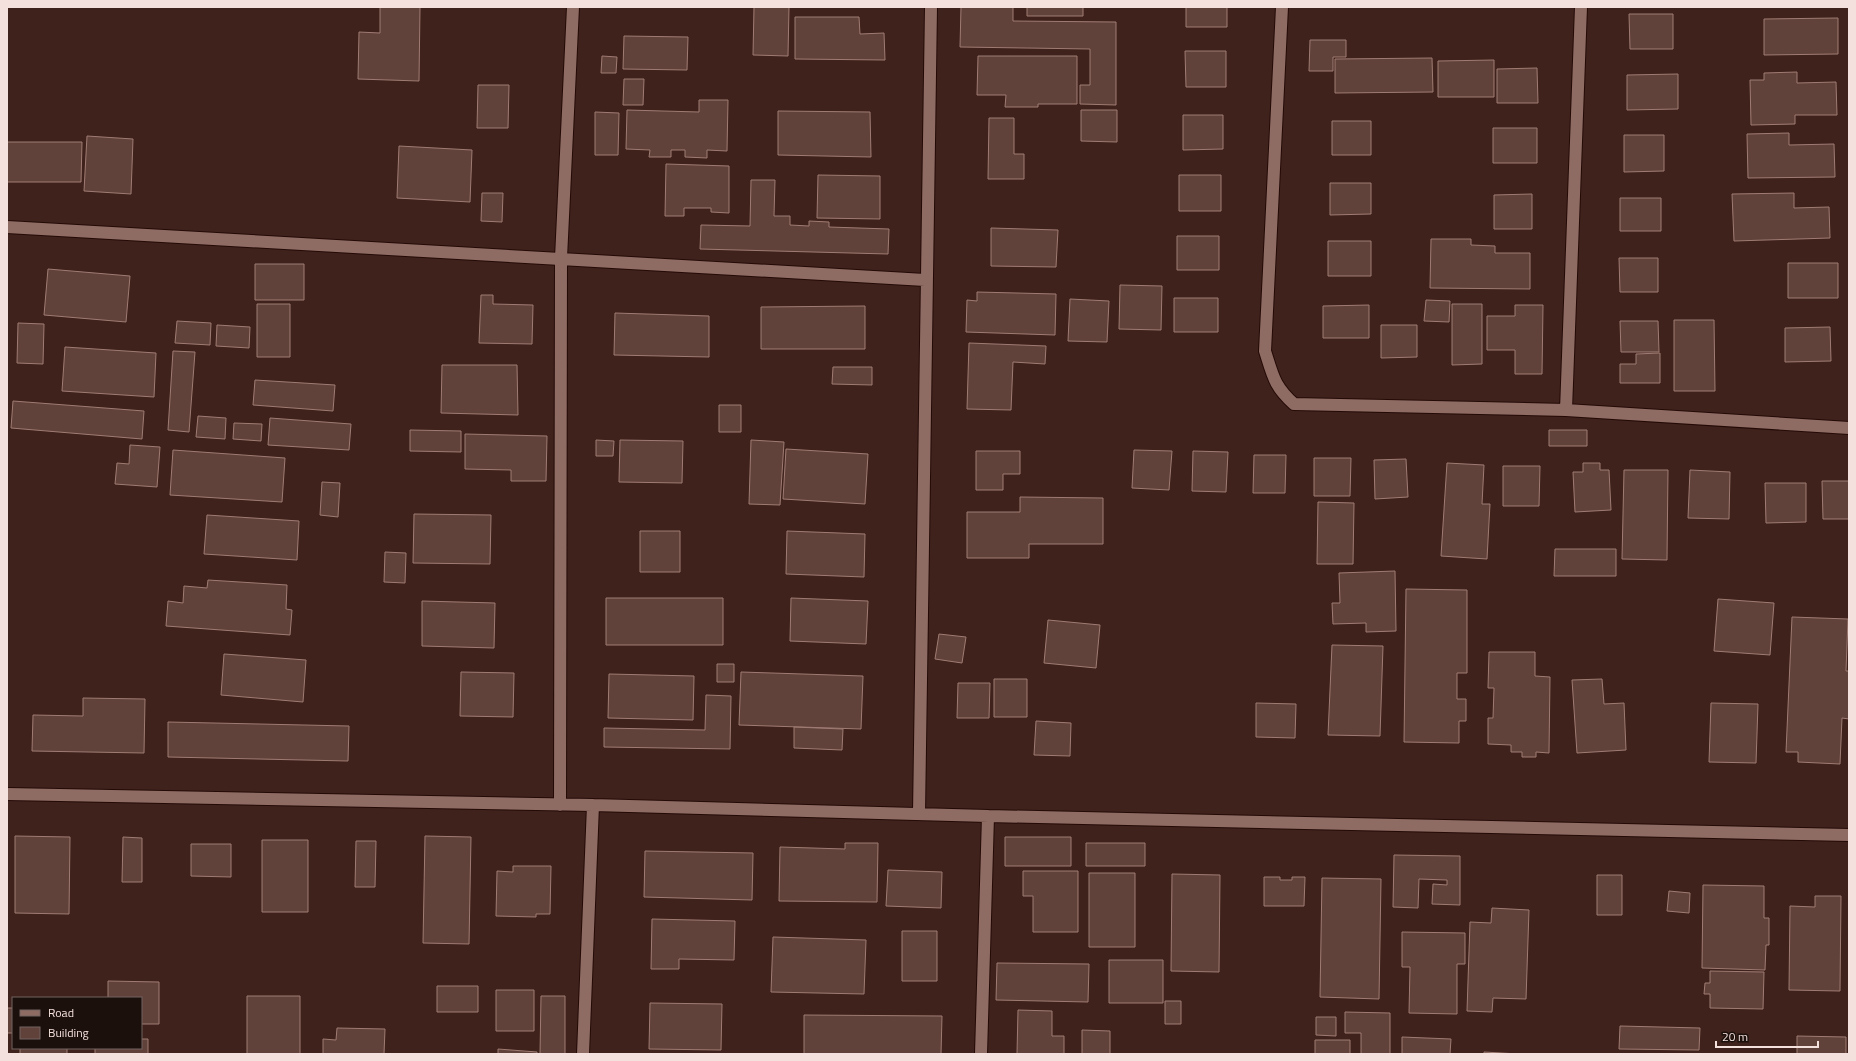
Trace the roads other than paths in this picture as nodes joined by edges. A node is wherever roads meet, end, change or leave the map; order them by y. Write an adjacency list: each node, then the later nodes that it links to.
1 (573, 7): 6 (street)
2 (931, 7): 7 (street)
3 (1282, 7): 8 (street)
4 (1581, 7): 8 (street)
5 (7, 227): 6 (street)
6 (561, 258): 7 (street); 11 (street)
7 (925, 280): 13 (street)
8 (1566, 410): 9 (street)
9 (1849, 428)
10 (7, 794): 11 (street)
11 (560, 804): 12 (street)
12 (593, 805): 13 (street); 16 (street)
13 (919, 814): 14 (street)
14 (988, 816): 15 (street); 17 (street)
15 (1849, 834)
16 (583, 1054)
17 (981, 1054)

